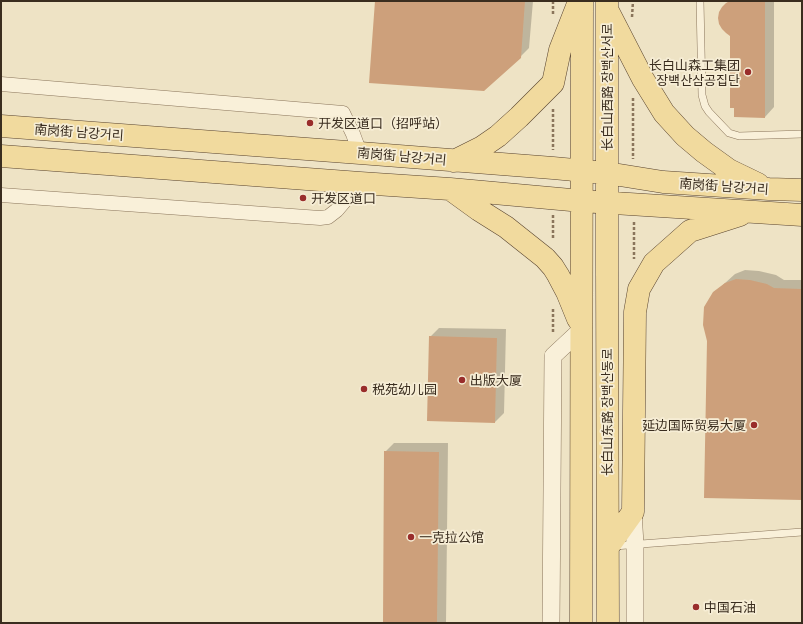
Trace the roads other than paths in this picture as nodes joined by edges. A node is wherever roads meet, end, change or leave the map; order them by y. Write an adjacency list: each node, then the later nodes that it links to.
1 (579, 1): 10 (main road)
2 (582, 1): 11 (main road, 长白山西路 장백산서로)
3 (700, 1): 7 (lane)
4 (607, 6): 12 (main road, 长白山西路 장백산서로); 15 (main road)
5 (1, 84): 8 (street)
6 (1, 126): 8 (main road, 南岗街 남강거리)
7 (802, 134)
8 (360, 153): 10 (main road, 南岗街 남강거리)
9 (1, 156): 13 (main road, 南岗街 남강거리)
10 (454, 161): 11 (main road, 南岗街 남강거리)
11 (582, 171): 12 (main road, 南岗街 남강거리); 18 (main road, 长白山西路 장백산서로)
12 (607, 173): 15 (main road, 南岗街 남강거리); 19 (main road, 长白山西路 장백산서로)
13 (360, 183): 14 (main road, 南岗街 남강거리); 17 (street)
14 (450, 189): 18 (main road, 南岗街 남강거리); 22 (main road)
15 (768, 189): 16 (main road, 南岗街 남강거리)
16 (802, 190)
17 (1, 195)
18 (582, 200): 19 (main road, 南岗街 남강거리); 22 (main road, 长白山东路 장백산동로)
19 (607, 202): 20 (main road, 南岗街 남강거리); 26 (main road, 长白山东路 장백산동로)
20 (751, 212): 21 (main road, 南岗街 남강거리); 23 (main road)
21 (802, 215)
22 (582, 329): 27 (street); 28 (main road, 长白山东路 장백산동로)
23 (633, 512): 25 (street); 26 (main road)
24 (802, 532): 25 (lane)
25 (635, 544): 26 (lane); 30 (street)
26 (608, 546): 29 (main road, 长白山东路 장백산동로)
27 (551, 623)
28 (581, 623)
29 (608, 623)
30 (635, 623)

